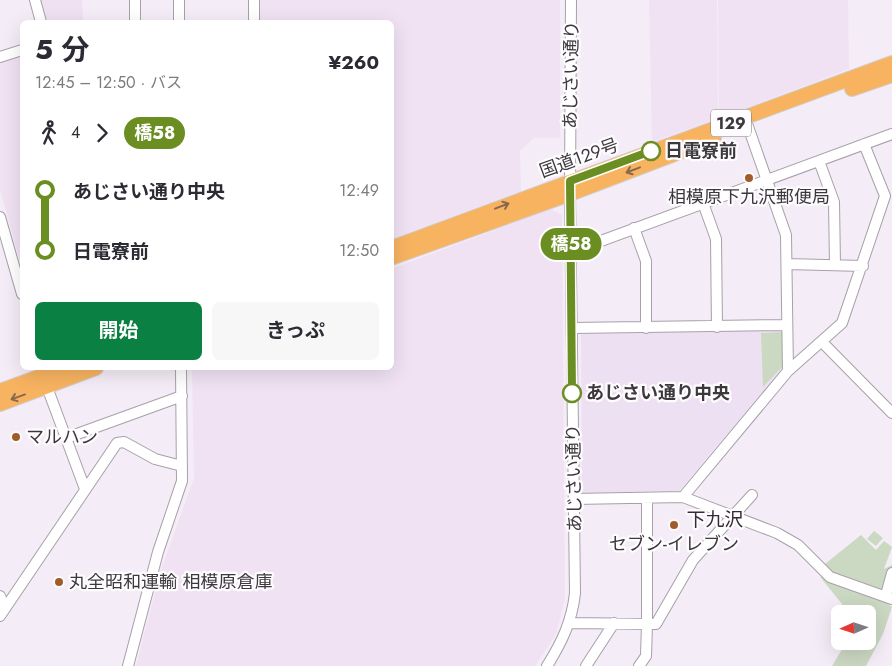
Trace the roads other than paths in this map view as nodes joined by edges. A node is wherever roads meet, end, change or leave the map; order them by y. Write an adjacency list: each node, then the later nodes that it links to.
1 (35, 0): 6 (street)
2 (135, 0): 7 (street)
3 (179, 0): 8 (street)
4 (254, 0): 9 (street)
5 (572, 0): 19 (street, あじさい通り)
6 (40, 20)
7 (135, 20)
8 (179, 20)
9 (254, 20)
10 (20, 51): 11 (street)
11 (0, 57)
12 (892, 63): 14 (highway, 国道129号 / 129)
13 (892, 75): 14 (highway, 国道129号 / 129)
14 (747, 122): 18 (street); 19 (highway, 国道129号 / 129)
15 (892, 134): 16 (street)
16 (864, 144): 17 (street); 28 (street)
17 (819, 161): 18 (street); 27 (street)
18 (767, 180): 20 (street); 26 (street)
19 (570, 188): 23 (highway, 国道129号 / 129, one-way to 19); 24 (street, あじさい通り); 25 (highway, 国道129号 / 129)
20 (703, 203): 22 (street); 31 (street)
21 (1, 223): 29 (street)
22 (634, 228): 24 (street); 33 (street)
23 (394, 247)
24 (571, 252): 32 (street, あじさい通り)
25 (394, 257)
26 (787, 264): 27 (street); 30 (street)
27 (835, 265): 28 (street)
28 (863, 266): 34 (street)
29 (20, 287)
30 (787, 325): 31 (street); 38 (street)
31 (717, 327): 33 (street)
32 (572, 328): 33 (street); 49 (street, あじさい通り)
33 (646, 328)
34 (822, 342): 38 (street); 43 (street)
35 (59, 370): 39 (highway)
36 (84, 370): 39 (highway)
37 (181, 370): 41 (street)
38 (788, 371): 48 (street)
39 (46, 376): 40 (highway); 42 (highway, one-way to 42); 44 (street)
40 (0, 391)
41 (182, 396): 44 (street); 45 (street)
42 (0, 404)
43 (890, 406)
44 (66, 438): 46 (street)
45 (182, 466): 46 (street); 59 (street)
46 (85, 489): 55 (street)
47 (752, 495): 51 (street)
48 (683, 497): 50 (street); 51 (street)
49 (574, 498): 50 (street); 56 (street, あじさい通り)
50 (647, 498): 58 (street)
51 (733, 516): 54 (street); 58 (street)
52 (892, 573): 54 (street)
53 (0, 596): 55 (street)
54 (889, 597)
55 (2, 612)
56 (570, 623): 57 (street); 60 (street, あじさい通り)
57 (614, 623): 58 (street); 61 (street)
58 (648, 624): 62 (street)
59 (128, 666)
60 (547, 666)
61 (586, 666)
62 (639, 666)

